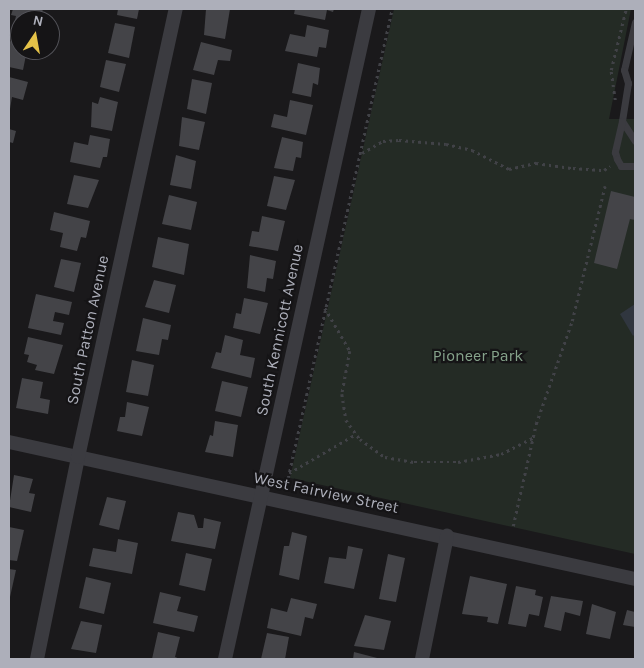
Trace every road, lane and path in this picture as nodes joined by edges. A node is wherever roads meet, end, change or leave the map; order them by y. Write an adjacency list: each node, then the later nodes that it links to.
1 (176, 9): 15 (street, South Patton Avenue)
2 (369, 9): 18 (street, South Kennicott Avenue)
3 (392, 9): 7 (path)
4 (635, 22): 5 (lane)
5 (622, 121): 6 (lane); 9 (lane)
6 (635, 141)
7 (360, 154): 8 (path); 11 (path)
8 (610, 166)
9 (635, 166)
10 (605, 186): 13 (path)
11 (325, 308): 12 (path); 16 (path)
12 (356, 434): 13 (path); 16 (path)
13 (533, 438): 19 (path)
14 (9, 442): 15 (street, West Fairview Street)
15 (78, 457): 18 (street, West Fairview Street); 22 (street, South Patton Avenue)
16 (289, 473): 17 (path)
17 (288, 478)
18 (261, 497): 20 (street, West Fairview Street); 23 (street, South Kennicott Avenue)
19 (513, 526)
20 (447, 536): 21 (street, West Fairview Street); 24 (street)
21 (635, 579)
22 (38, 659)
23 (225, 659)
24 (422, 659)

